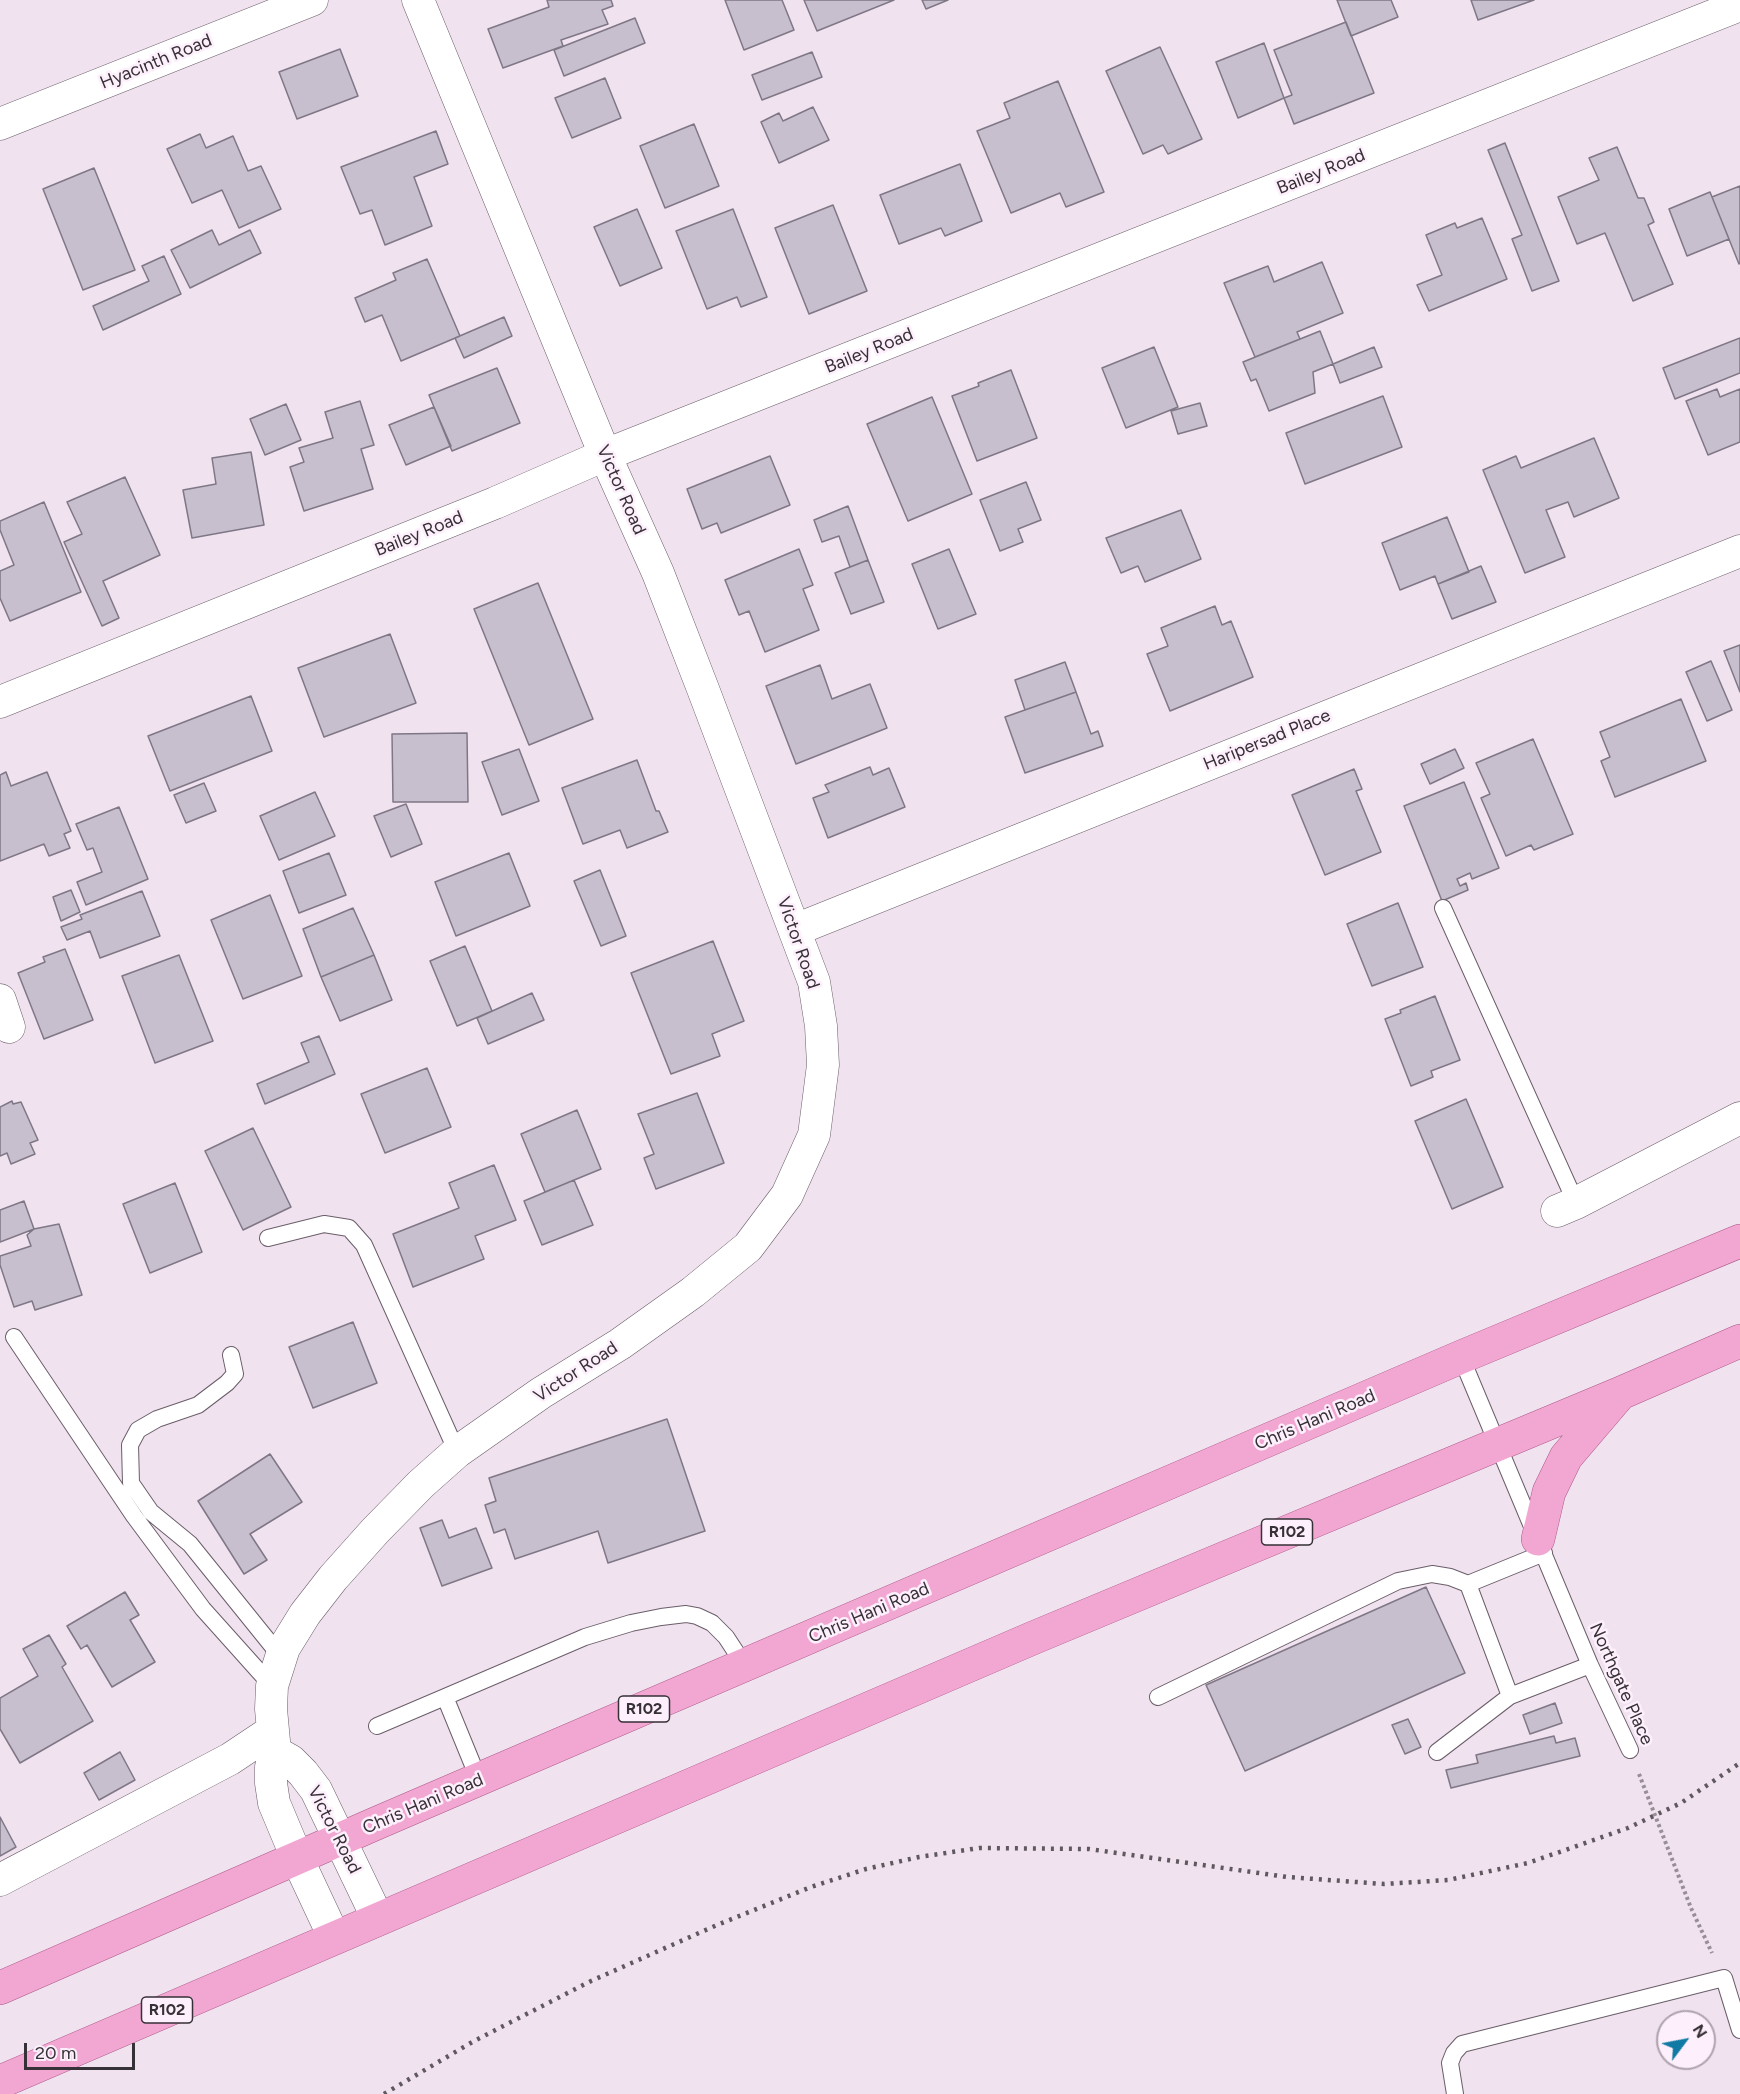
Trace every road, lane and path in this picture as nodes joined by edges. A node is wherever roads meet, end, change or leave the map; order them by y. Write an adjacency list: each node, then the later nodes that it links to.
1 (312, 0): 4 (street, Hyacinth Road)
2 (418, 0): 5 (street, Victor Road)
3 (1740, 5): 5 (street, Bailey Road)
4 (0, 124)
5 (605, 455): 7 (street, Bailey Road); 9 (street, Victor Road)
6 (1740, 551): 9 (street, Haripersad Place)
7 (0, 702)
8 (1443, 908): 11 (lane)
9 (795, 930): 20 (street, Victor Road)
10 (1740, 1118): 11 (street)
11 (1566, 1207)
12 (268, 1238): 20 (lane)
13 (1734, 1241): 17 (main road, Chris Hani Road / R102)
14 (14, 1337): 25 (lane)
15 (1740, 1341): 18 (main road, R102)
16 (231, 1356): 25 (lane)
17 (1461, 1357): 19 (lane, Northgate Place); 24 (main road, Chris Hani Road / R102)
18 (1622, 1393): 19 (main road, R102); 21 (main road)
19 (1498, 1444): 21 (lane, Northgate Place); 37 (main road, R102)
20 (457, 1452): 25 (street, Victor Road)
21 (1541, 1546): 22 (lane); 23 (lane, Northgate Place)
22 (1468, 1584): 26 (lane); 28 (lane)
23 (1590, 1665): 26 (lane); 31 (lane, Northgate Place)
24 (745, 1666): 27 (lane); 33 (main road, Chris Hani Road / R102)
25 (277, 1672): 30 (street, Victor Road)
26 (1510, 1696): 32 (lane)
27 (445, 1697): 29 (lane); 33 (lane)
28 (1158, 1697)
29 (377, 1726)
30 (274, 1742): 34 (street, Victor Road); 35 (street, Victor Road); 36 (street)
31 (1630, 1750): 39 (path, Northgate Place)
32 (1437, 1752)
33 (479, 1780): 34 (main road, Chris Hani Road / R102)
34 (341, 1840): 35 (main road, Chris Hani Road / R102); 37 (street, Victor Road)
35 (297, 1858): 38 (street, Victor Road); 40 (main road, Chris Hani Road / R102)
36 (0, 1880)
37 (378, 1919): 38 (main road, R102)
38 (334, 1937): 42 (main road, R102)
39 (1724, 1978): 41 (lane); 43 (lane)
40 (0, 1988)
41 (1740, 2030)
42 (0, 2082)
43 (1455, 2094)

